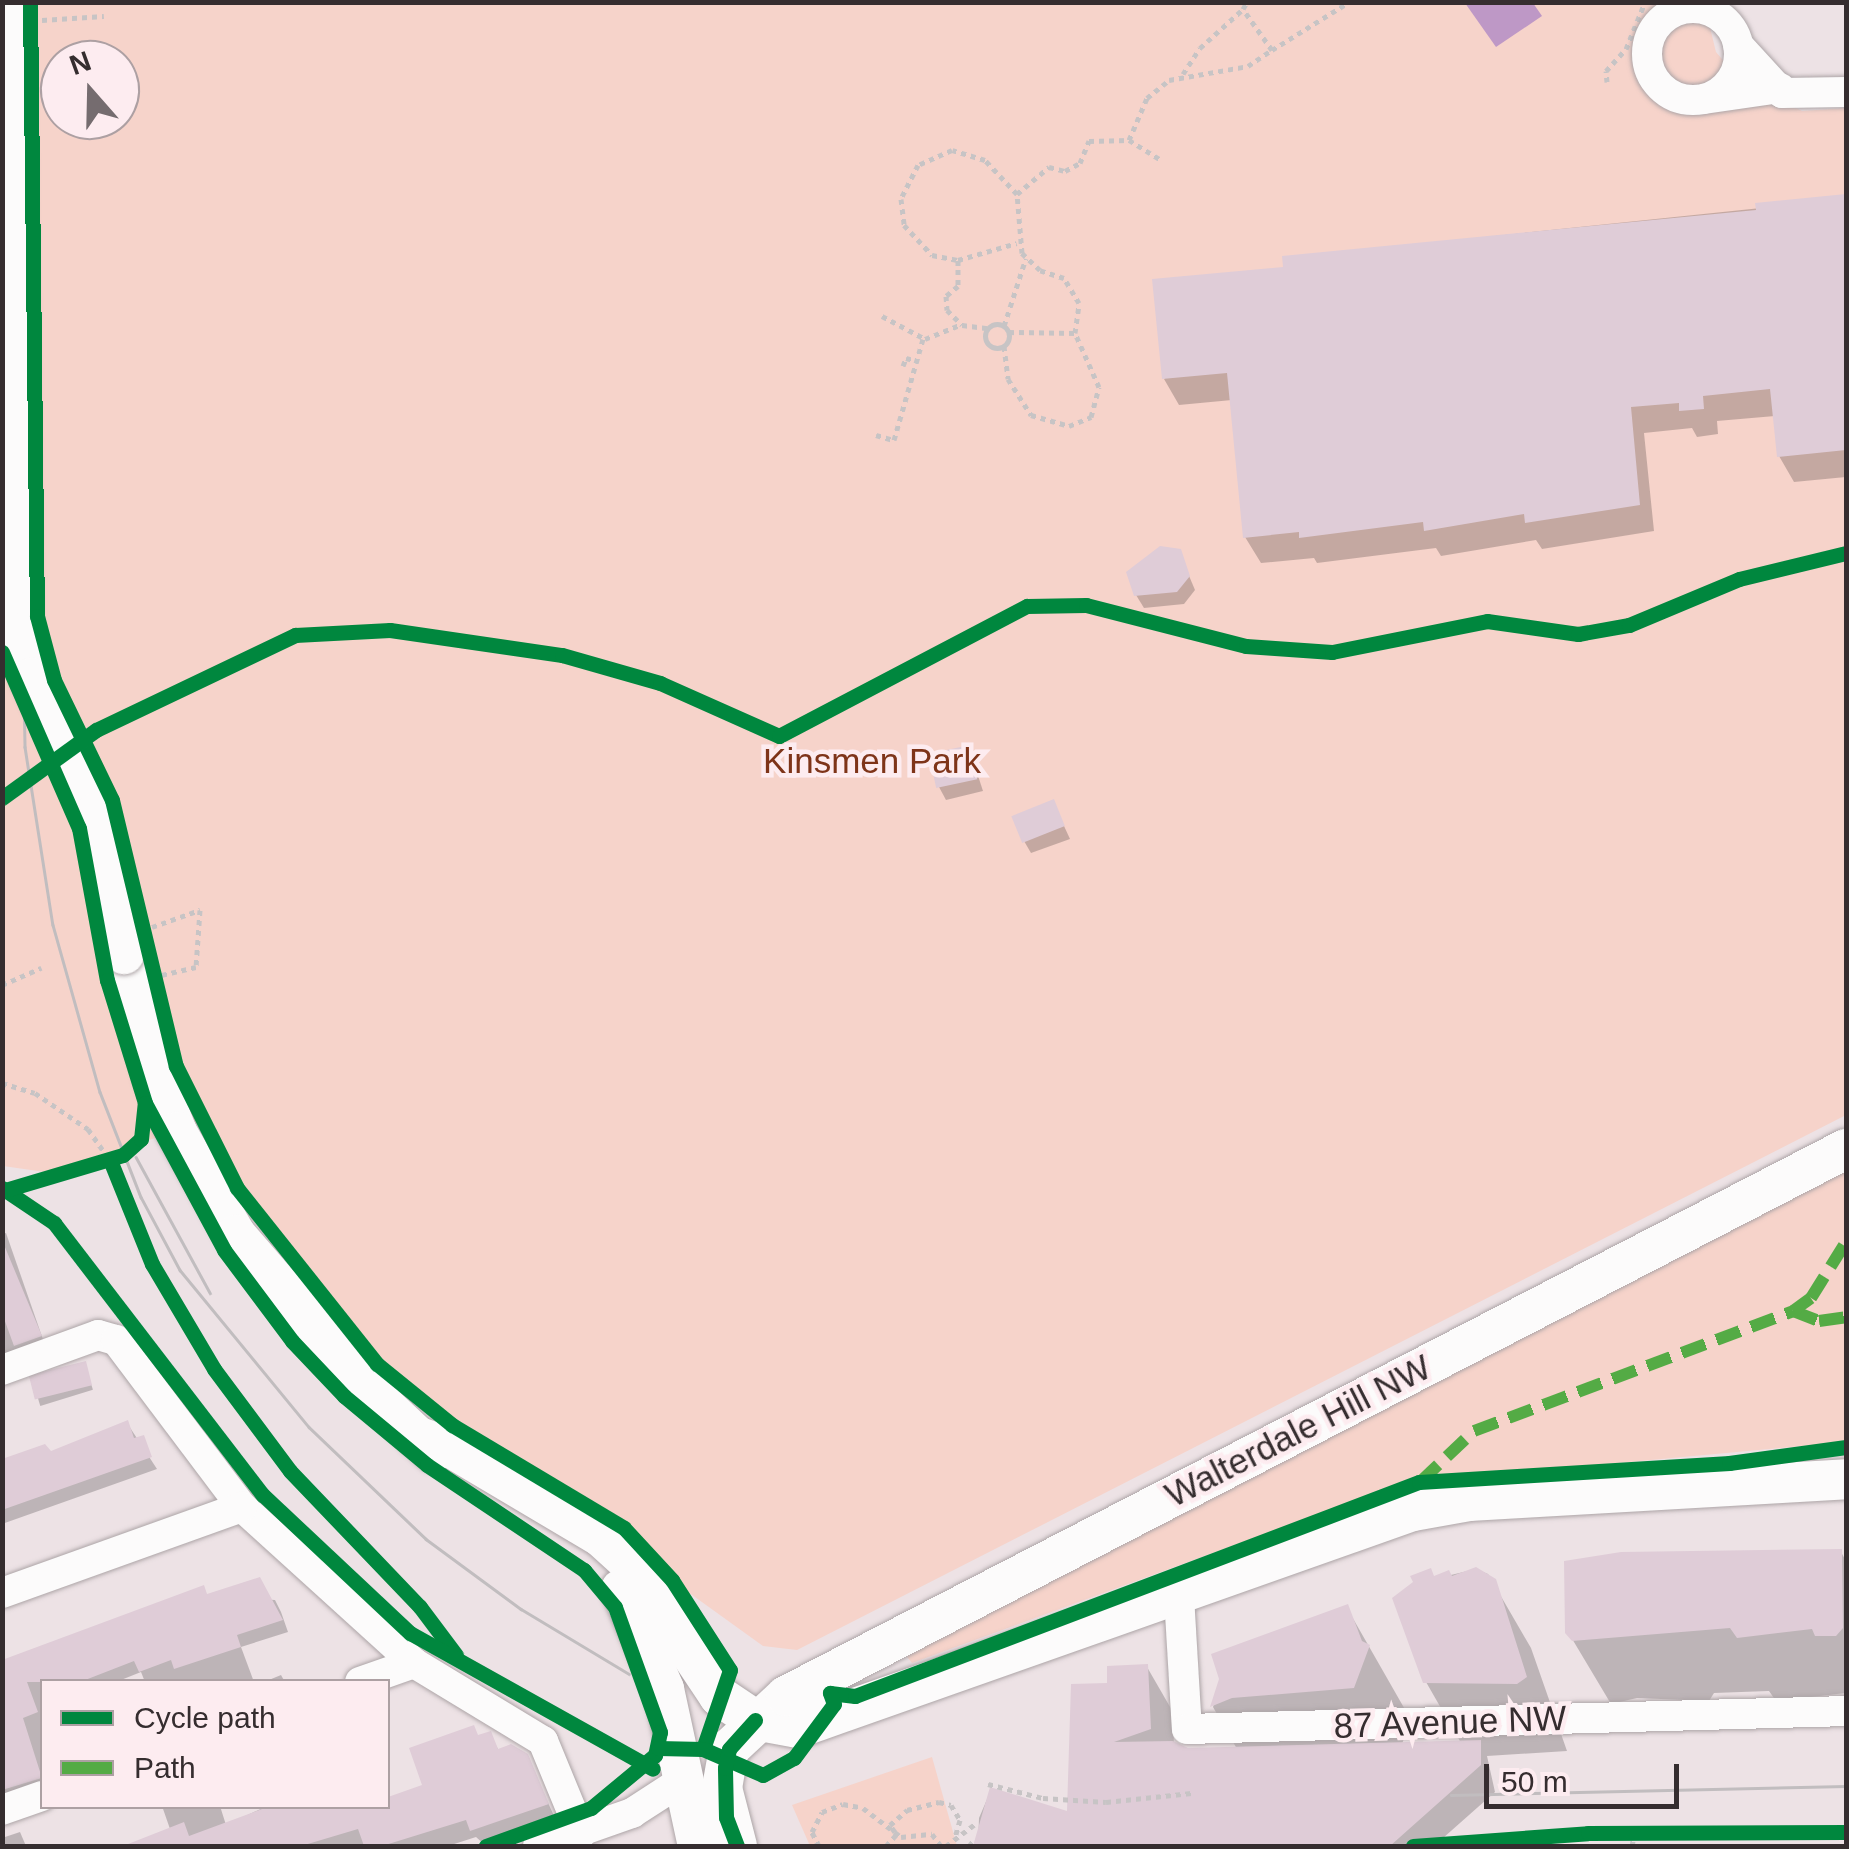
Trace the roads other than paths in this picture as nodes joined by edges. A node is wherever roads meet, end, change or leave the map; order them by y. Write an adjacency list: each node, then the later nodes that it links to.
1 (1689, 5): 3 (street); 6 (street)
2 (23, 12): 9 (main road, bridge)
3 (1738, 44): 4 (street); 6 (street)
4 (1780, 88): 5 (street); 6 (street)
5 (1846, 92)
6 (1703, 99)
7 (1846, 1150): 17 (main road, Walterdale Hill NW)
8 (2, 1370): 11 (street)
9 (416, 1436): 17 (main road); 18 (main road)
10 (1846, 1479): 13 (main road)
11 (242, 1507): 12 (street); 14 (street)
12 (2, 1593)
13 (1179, 1596): 16 (street, 87 Avenue NW); 17 (main road)
14 (414, 1662): 15 (street); 21 (street)
15 (368, 1679)
16 (1846, 1711)
17 (755, 1720): 24 (main road)
18 (683, 1780): 21 (street); 23 (main road)
19 (40, 1797): 20 (street)
20 (2, 1810)
21 (581, 1832): 22 (street)
22 (538, 1846)
23 (698, 1846)
24 (736, 1846)

